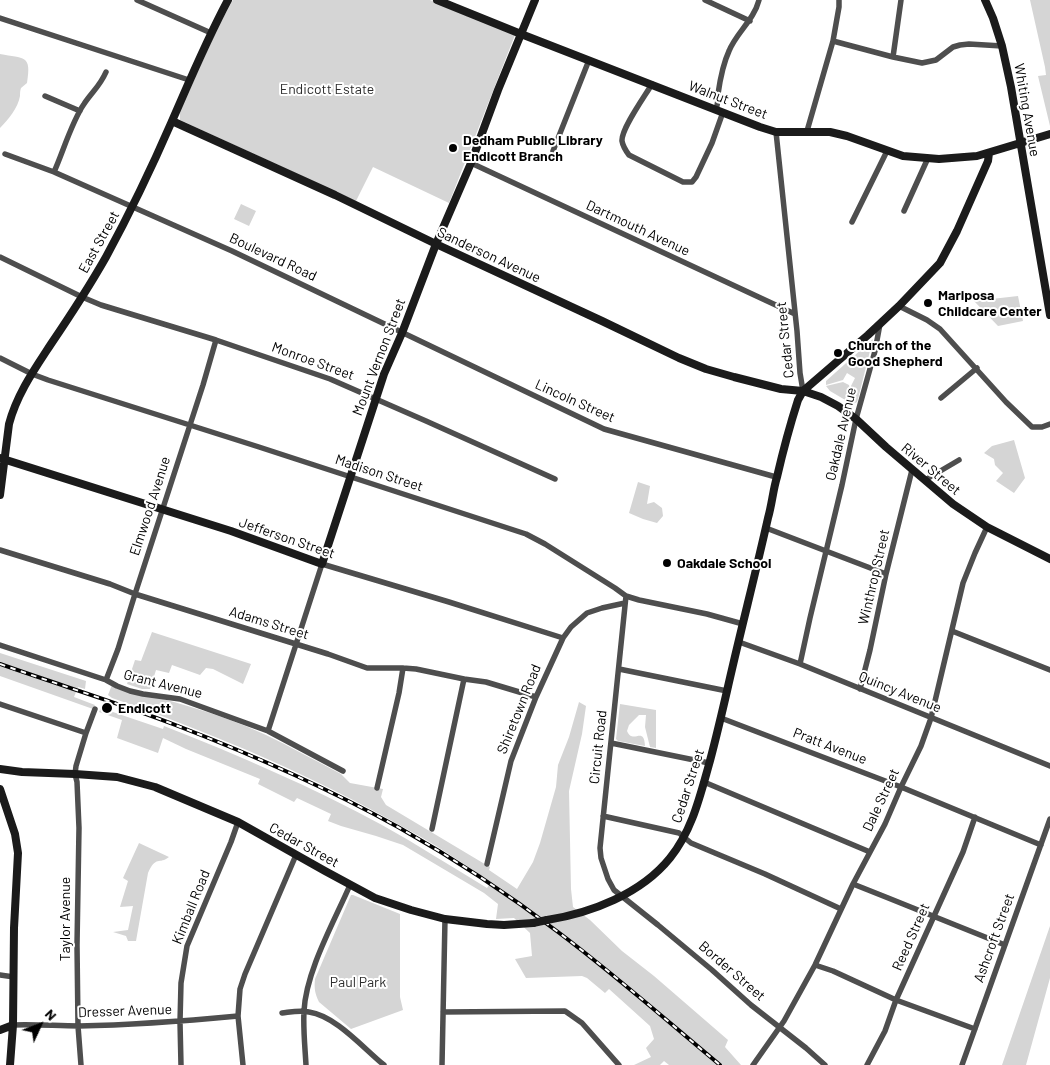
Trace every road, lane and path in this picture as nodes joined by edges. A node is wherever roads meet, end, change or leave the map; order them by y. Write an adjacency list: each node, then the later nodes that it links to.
1 (137, 0): 12 (street)
2 (228, 0): 12 (street, East Street)
3 (438, 0): 13 (street, Walnut Street)
4 (535, 0): 13 (street, Mount Vernon Street)
5 (705, 0): 11 (street)
6 (759, 0): 11 (street)
7 (839, 0): 14 (street)
8 (901, 0): 16 (street)
9 (985, 0): 15 (street, Whiting Avenue)
10 (0, 18): 19 (street)
11 (750, 21): 23 (street)
12 (211, 33): 19 (street, East Street)
13 (521, 34): 17 (street, Walnut Street); 34 (street, Mount Vernon Street)
14 (833, 41): 16 (street); 25 (street)
15 (1002, 46): 16 (street); 28 (street, Whiting Avenue)
16 (894, 57)
17 (588, 60): 20 (street, Walnut Street); 29 (street)
18 (106, 72): 22 (street)
19 (189, 80): 24 (street, East Street)
20 (652, 84): 23 (street, Walnut Street); 23 (street)
21 (45, 96): 22 (street)
22 (80, 111): 35 (street)
23 (720, 111): 26 (street, Walnut Street)
24 (172, 121): 36 (street, East Street); 39 (street, Sanderson Avenue)
25 (807, 131): 26 (street, Walnut Street); 30 (street, Walnut Street)
26 (776, 132): 43 (street, Cedar Street)
27 (1050, 134): 28 (street, Walnut Street)
28 (1021, 143): 31 (street, Walnut Street); 44 (street, Whiting Avenue)
29 (553, 151)
30 (887, 151): 33 (street, Walnut Street); 38 (street)
31 (989, 153): 33 (street, Walnut Street); 42 (street)
32 (5, 154): 35 (street, Boulevard Road)
33 (928, 158): 37 (street)
34 (471, 163): 39 (street, Mount Vernon Street); 43 (street, Dartmouth Avenue)
35 (54, 172): 36 (street, Boulevard Road)
36 (132, 207): 41 (street, East Street); 46 (street, Boulevard Road)
37 (904, 212)
38 (852, 222)
39 (436, 244): 46 (street, Mount Vernon Street); 51 (street, Sanderson Avenue)
40 (0, 257): 41 (street, Monroe Street)
41 (82, 297): 47 (street, Monroe Street); 50 (street, East Street)
42 (900, 306): 45 (street); 49 (street)
43 (795, 314): 51 (street, Cedar Street)
44 (1050, 315)
45 (880, 324): 51 (street); 54 (street, Oakdale Avenue)
46 (402, 333): 52 (street, Mount Vernon Street); 61 (street, Lincoln Street)
47 (216, 340): 52 (street, Monroe Street); 56 (street, Elmwood Avenue)
48 (0, 358): 50 (street, Madison Street)
49 (977, 368): 53 (street); 55 (street)
50 (32, 374): 56 (street, Madison Street); 57 (street, East Street)
51 (803, 391): 54 (street, River Street); 61 (street, Cedar Street)
52 (375, 398): 60 (street, Mount Vernon Street); 62 (street, Monroe Street)
53 (941, 398)
54 (856, 419): 59 (street, River Street); 69 (street, Oakdale Avenue)
55 (1050, 424)
56 (190, 425): 60 (street, Madison Street); 65 (street, Elmwood Avenue)
57 (2, 458): 64 (street, East Street); 65 (street, Jefferson Street)
58 (959, 460): 63 (street)
59 (912, 470): 63 (street, River Street); 72 (street, Winthrop Street)
60 (350, 477): 71 (street, Mount Vernon Street); 74 (street, Madison Street)
61 (776, 477): 67 (street, Cedar Street)
62 (555, 479)
63 (925, 480): 66 (street, River Street)
64 (0, 495)
65 (162, 510): 71 (street, Jefferson Street); 73 (street, Elmwood Avenue)
66 (987, 527): 70 (street, River Street); 77 (street, Dale Street)
67 (766, 528): 69 (street); 76 (street, Cedar Street)
68 (0, 550): 73 (street, Adams Street)
69 (826, 551): 72 (street); 82 (street, Oakdale Avenue)
70 (1050, 559)
71 (322, 564): 78 (street, Jefferson Street); 81 (street, Mount Vernon Street)
72 (886, 574): 88 (street, Winthrop Street)
73 (134, 594): 81 (street, Adams Street); 87 (street, Elmwood Avenue)
74 (626, 596): 75 (street, Circuit Road); 76 (street, Madison Street)
75 (625, 603): 78 (street, Shiretown Road); 84 (street, Circuit Road)
76 (743, 624): 79 (street, Cedar Street)
77 (952, 631): 85 (street); 94 (street, Dale Street)
78 (563, 638): 90 (street, Shiretown Road)
79 (739, 642): 82 (street, Quincy Avenue); 89 (street, Cedar Street)
80 (0, 645): 87 (street, Grant Avenue)
81 (295, 645): 83 (street, Adams Street); 95 (street, Mount Vernon Street)
82 (800, 664): 88 (street, Quincy Avenue)
83 (403, 668): 86 (street, Adams Street); 106 (street)
84 (619, 669): 89 (street); 97 (street, Circuit Road)
85 (1050, 670)
86 (464, 679): 90 (street, Adams Street); 112 (street)
87 (106, 680): 95 (street, Grant Avenue)
88 (860, 689): 94 (street, Quincy Avenue)
89 (727, 691): 93 (street, Cedar Street)
90 (536, 697): 117 (street, Shiretown Road)
91 (0, 704): 96 (street)
92 (95, 709): 96 (street, Taylor Avenue)
93 (721, 718): 98 (street, Cedar Street); 105 (street, Pratt Avenue)
94 (931, 718): 99 (street, Quincy Avenue); 105 (street, Dale Street)
95 (268, 731): 101 (street, Grant Avenue)
96 (86, 732): 102 (street, Taylor Avenue)
97 (612, 743): 98 (street); 108 (street, Circuit Road)
98 (709, 764): 104 (street, Cedar Street)
99 (1050, 766)
100 (1, 769): 102 (street, Cedar Street); 103 (street)
101 (343, 771)
102 (75, 774): 111 (street, Cedar Street); 135 (street, Taylor Avenue)
103 (0, 779)
104 (704, 782): 113 (street, Cedar Street); 115 (street)
105 (900, 787): 109 (street, Pratt Avenue); 115 (street, Dale Street)
106 (377, 788)
107 (0, 789): 127 (street)
108 (603, 816): 113 (street); 120 (street, Circuit Road)
109 (975, 817): 114 (street, Pratt Avenue); 122 (street, Reed Street)
110 (1050, 819): 114 (street, Ashcroft Street)
111 (238, 822): 116 (street, Cedar Street); 133 (street, Kimball Road)
112 (432, 829)
113 (684, 837): 120 (street, Cedar Street); 121 (street)
114 (1041, 845): 124 (street, Ashcroft Street)
115 (870, 852): 118 (street, Dale Street)
116 (296, 855): 119 (street, Cedar Street); 132 (street)
117 (487, 864)
118 (853, 884): 121 (street, Dale Street); 122 (street)
119 (350, 885): 123 (street, Cedar Street); 129 (street)
120 (621, 896): 123 (street, Cedar Street, bridge); 136 (street, Border Street)
121 (842, 909): 125 (street, Dale Street)
122 (934, 917): 124 (street); 128 (street, Reed Street)
123 (445, 919): 130 (street)
124 (1006, 946): 137 (street, Ashcroft Street)
125 (815, 965): 128 (street); 136 (street, Dale Street)
126 (0, 975): 127 (street)
127 (14, 977): 134 (street)
128 (896, 1000): 137 (street); 149 (street, Reed Street)
129 (304, 1011): 131 (street); 143 (street); 144 (street)
130 (443, 1012): 145 (street); 146 (street)
131 (282, 1013)
132 (238, 1016): 133 (street, Dresser Avenue); 142 (street)
133 (180, 1022): 135 (street, Dresser Avenue); 141 (street, Kimball Road)
134 (13, 1025): 135 (street, Dresser Avenue); 138 (street); 139 (street)
135 (78, 1026): 140 (street, Taylor Avenue)
136 (779, 1028): 147 (street, Dale Street); 148 (street, Border Street)
137 (975, 1029): 150 (street, Ashcroft Street)
138 (0, 1030)
139 (10, 1065)
140 (81, 1065)
141 (181, 1065)
142 (243, 1065)
143 (306, 1065)
144 (384, 1065)
145 (442, 1065)
146 (619, 1065)
147 (752, 1065)
148 (825, 1065)
149 (867, 1065)
150 (962, 1065)

